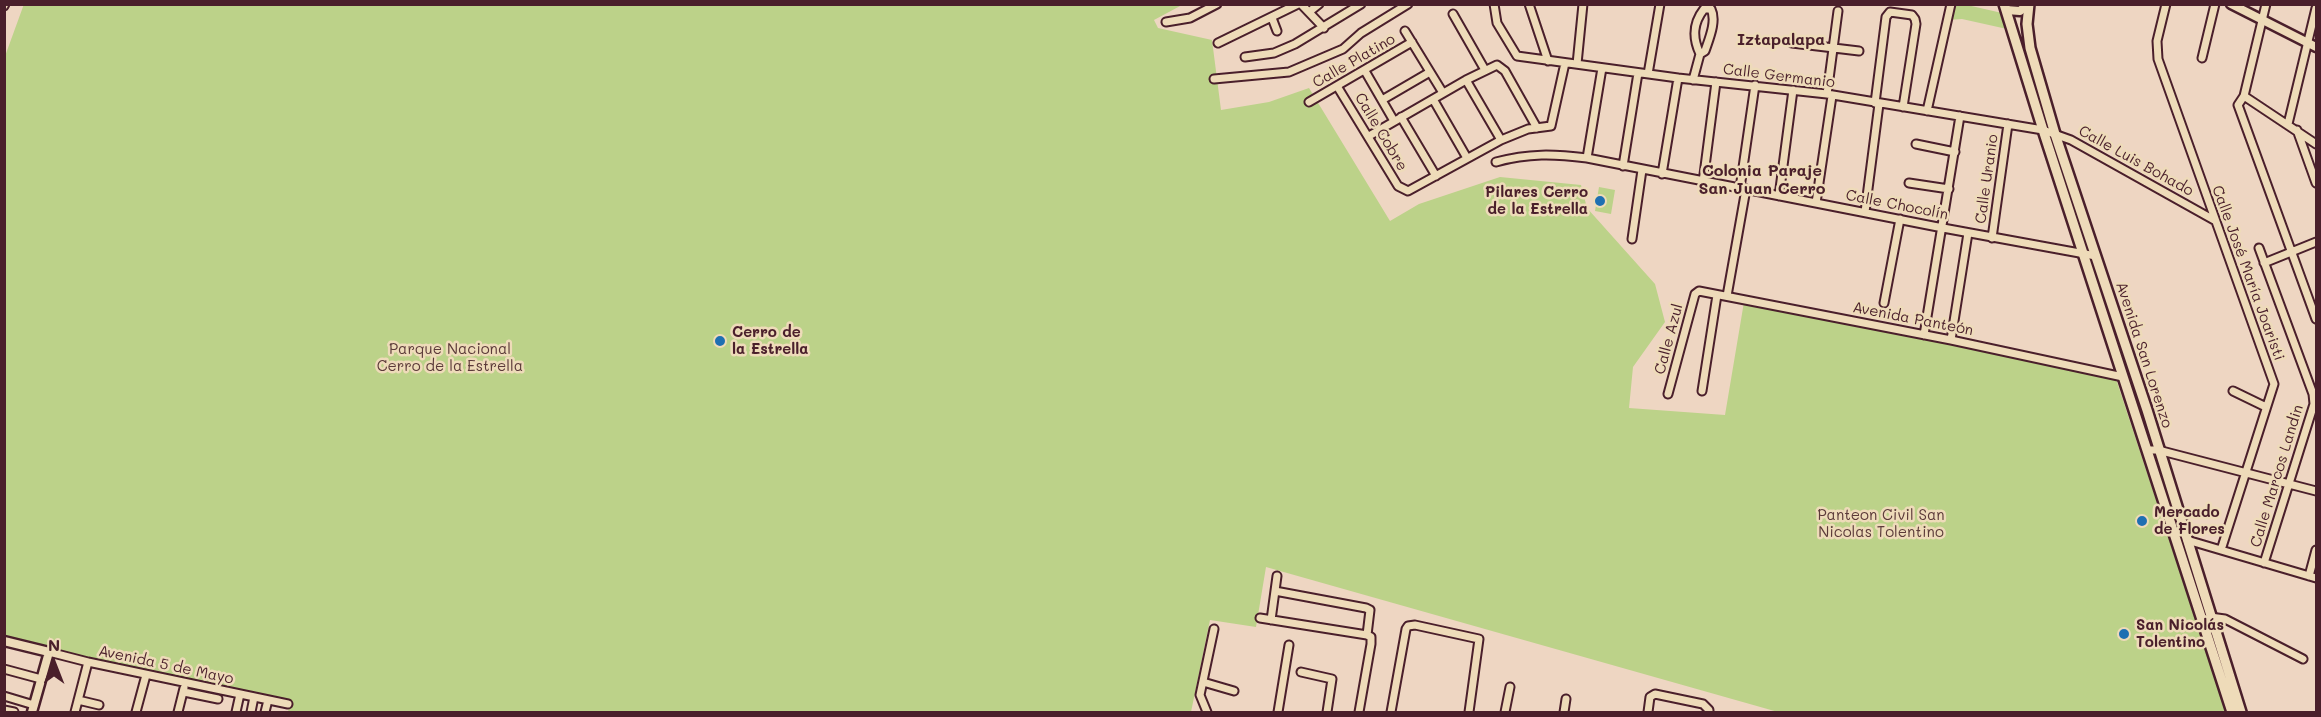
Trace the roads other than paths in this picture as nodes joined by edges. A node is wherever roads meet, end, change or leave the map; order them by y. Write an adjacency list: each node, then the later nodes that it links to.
1 (1217, 4): 23 (street)
2 (1300, 4): 19 (street); 21 (street)
3 (1319, 4): 19 (street)
4 (1361, 4): 24 (street)
5 (1408, 4): 47 (street)
6 (1494, 4): 37 (street, Calle Germanio)
7 (1528, 4): 37 (street)
8 (1583, 4): 39 (street)
9 (1660, 4): 45 (street)
10 (1951, 4): 62 (street)
11 (2028, 4): 16 (street); 70 (main road, Avenida San Lorenzo)
12 (2166, 4): 93 (street, Calle José María Joaristi)
13 (2215, 4): 36 (street)
14 (2231, 4): 22 (street)
15 (2266, 4): 22 (street)
16 (2005, 7): 68 (main road, Avenida San Lorenzo)
17 (2316, 8): 28 (street)
18 (1838, 11): 31 (street)
19 (1309, 12): 24 (street)
20 (1453, 14): 42 (street)
21 (1272, 18): 25 (street); 29 (street)
22 (2262, 19): 28 (street); 56 (street)
23 (1166, 22)
24 (1324, 28): 35 (street)
25 (1277, 31)
26 (1404, 31): 27 (street)
27 (1412, 42): 41 (street, Calle Platino); 43 (street)
28 (2307, 42): 32 (street); 66 (street)
29 (1218, 43)
30 (1792, 43): 31 (street)
31 (1833, 47): 33 (street); 55 (street)
32 (2316, 47)
33 (1859, 51)
34 (1700, 54): 34 (street); 49 (street)
35 (1245, 57)
36 (2202, 58)
37 (1548, 61): 38 (street, Calle Germanio)
38 (1565, 63): 39 (street, Calle Germanio); 67 (street)
39 (1577, 64): 40 (street, Calle Germanio)
40 (1602, 68): 44 (street, Calle Germanio); 77 (street)
41 (1365, 70): 52 (street, Calle Platino); 58 (street)
42 (1485, 70): 48 (street); 67 (street)
43 (1430, 72): 54 (street); 58 (street)
44 (1638, 73): 45 (street, Calle Germanio); 79 (street)
45 (1648, 74): 46 (street, Calle Germanio)
46 (1678, 78): 49 (street, Calle Germanio); 81 (street)
47 (1214, 80)
48 (1466, 80): 54 (street); 72 (street)
49 (1693, 80): 50 (street, Calle Germanio)
50 (1716, 82): 51 (street, Calle Germanio); 83 (street)
51 (1755, 85): 53 (street, Calle Germanio); 86 (street)
52 (1337, 86): 59 (street, Calle Platino); 71 (street, Calle Cobre)
53 (1793, 90): 55 (street, Calle Germanio); 88 (street)
54 (1443, 93): 57 (street)
55 (1829, 95): 60 (street, Calle Germanio); 89 (street)
56 (2244, 96): 66 (street); 101 (street)
57 (1433, 99): 64 (street); 76 (street)
58 (1382, 100): 64 (street)
59 (1309, 102)
60 (1877, 104): 61 (street, Calle Germanio); 61 (street); 90 (street)
61 (1903, 107): 62 (street, Calle Germanio)
62 (1927, 111): 63 (street, Calle Germanio)
63 (1960, 116): 65 (street, Calle Germanio); 75 (street)
64 (1398, 119): 71 (street); 82 (street)
65 (2008, 124): 68 (street, Calle Germanio); 97 (street, Calle Uranio)
66 (2288, 124): 69 (street)
67 (1537, 128): 72 (street)
68 (2043, 130): 70 (street, Calle Luis Bohado); 94 (main road, Avenida San Lorenzo)
69 (2297, 130): 74 (street); 85 (street)
70 (2055, 134): 92 (main road, Avenida San Lorenzo); 93 (street, Calle Luis Bohado)
71 (1369, 136): 82 (street, Calle Cobre)
72 (1501, 140): 76 (street)
73 (1916, 144): 75 (street)
74 (2316, 144)
75 (1955, 152): 87 (street)
76 (1467, 158): 82 (street)
77 (1587, 158): 78 (street, Calle Chocolín); 79 (street, Calle Chocolín)
78 (1496, 162)
79 (1623, 166): 80 (street, Calle Chocolín)
80 (1642, 170): 81 (street, Calle Chocolín); 98 (street)
81 (1662, 174): 83 (street, Calle Chocolín)
82 (1436, 176)
83 (1703, 182): 86 (street, Calle Chocolín)
84 (1909, 183): 87 (street)
85 (2316, 183)
86 (1743, 189): 88 (street, Calle Chocolín); 107 (street)
87 (1949, 189): 95 (street)
88 (1779, 196): 89 (street, Calle Chocolín)
89 (1816, 203): 90 (street, Calle Chocolín)
90 (1865, 212): 91 (street, Calle Chocolín)
91 (1900, 219): 95 (street, Calle Chocolín); 108 (street)
92 (2084, 220): 94 (street); 103 (main road, Avenida San Lorenzo)
93 (2214, 220): 117 (street, Calle José María Joaristi)
94 (2073, 223): 102 (main road, Avenida San Lorenzo)
95 (1943, 228): 96 (street, Calle Chocolín); 110 (street)
96 (1968, 233): 97 (street, Calle Chocolín); 111 (street)
97 (1992, 238): 102 (street, Calle Chocolín)
98 (1632, 239)
99 (2316, 242): 101 (street)
100 (2259, 248): 104 (street, Calle Marcos Landin)
101 (2292, 252): 104 (street); 109 (street)
102 (2083, 254): 103 (street, Calle Chocolín); 112 (main road, Avenida San Lorenzo)
103 (2096, 256): 119 (main road, Avenida San Lorenzo)
104 (2264, 263): 116 (street, Calle Marcos Landin)
105 (1697, 292): 106 (street, Avenida Panteón); 115 (street, Calle Azul)
106 (1717, 295): 107 (street, Avenida Panteón); 114 (street)
107 (1726, 296): 110 (street, Avenida Panteón)
108 (1884, 303)
109 (2316, 320)
110 (1924, 335): 111 (street, Avenida Panteón)
111 (1951, 340): 112 (street, Avenida Panteón)
112 (2123, 377): 118 (main road, Avenida San Lorenzo)
113 (2233, 391): 117 (street)
114 (1702, 392)
115 (1668, 394)
116 (2315, 404): 121 (street, Calle Marcos Landin)
117 (2266, 408): 120 (street, Calle José María Joaristi)
118 (2147, 450): 119 (street); 123 (main road, Avenida San Lorenzo)
119 (2158, 450): 120 (street); 123 (main road, Avenida San Lorenzo)
120 (2244, 472): 121 (street); 124 (street, Calle José María Joaristi)
121 (2289, 484): 122 (street); 126 (street, Calle Marcos Landin)
122 (2316, 491)
123 (2182, 542): 124 (street); 130 (main road, Avenida San Lorenzo); 177 (main road, Avenida San Lorenzo)
124 (2221, 550): 126 (street)
125 (2316, 550): 128 (street)
126 (2264, 563): 128 (street)
127 (1277, 576): 129 (street)
128 (2313, 577)
129 (1275, 591): 132 (street); 134 (street)
130 (2210, 617): 138 (street); 178 (main road, Avenida San Lorenzo)
131 (1260, 618): 132 (street)
132 (1270, 620): 134 (street)
133 (1214, 629): 144 (street)
134 (1367, 635): 170 (street)
135 (4, 641): 137 (street, Avenida 5 de Mayo)
136 (1289, 645): 168 (street)
137 (49, 652): 139 (street, Avenida 5 de Mayo); 143 (street)
138 (2303, 659)
139 (88, 662): 142 (street, Avenida 5 de Mayo); 154 (street)
140 (4, 669): 143 (street)
141 (1301, 672): 169 (street)
142 (146, 675): 145 (street, Avenida 5 de Mayo); 162 (street)
143 (41, 678): 158 (street)
144 (1203, 682): 147 (street); 167 (street)
145 (186, 683): 148 (street); 149 (street, Avenida 5 de Mayo)
146 (1510, 687): 173 (street)
147 (1234, 691)
148 (184, 692): 152 (street); 163 (street)
149 (240, 694): 151 (street, Avenida 5 de Mayo); 164 (street)
150 (4, 696): 158 (street)
151 (254, 697): 155 (street, Avenida 5 de Mayo); 165 (street)
152 (218, 699)
153 (1566, 699): 174 (street)
154 (78, 700): 157 (street); 161 (street)
155 (268, 700): 156 (street, Avenida 5 de Mayo); 166 (street)
156 (288, 704)
157 (99, 705)
158 (33, 709)
159 (4, 710): 160 (street)
160 (14, 712)
161 (75, 712)
162 (136, 712)
163 (178, 712)
164 (236, 712)
165 (251, 712)
166 (265, 712)
167 (1207, 712)
168 (1278, 712)
169 (1327, 712)
170 (1359, 712)
171 (1391, 712): 172 (street)
172 (1469, 712)
173 (1505, 712)
174 (1564, 712)
175 (1648, 712): 176 (street)
176 (1709, 712)
177 (2232, 712)
178 (2241, 712)

